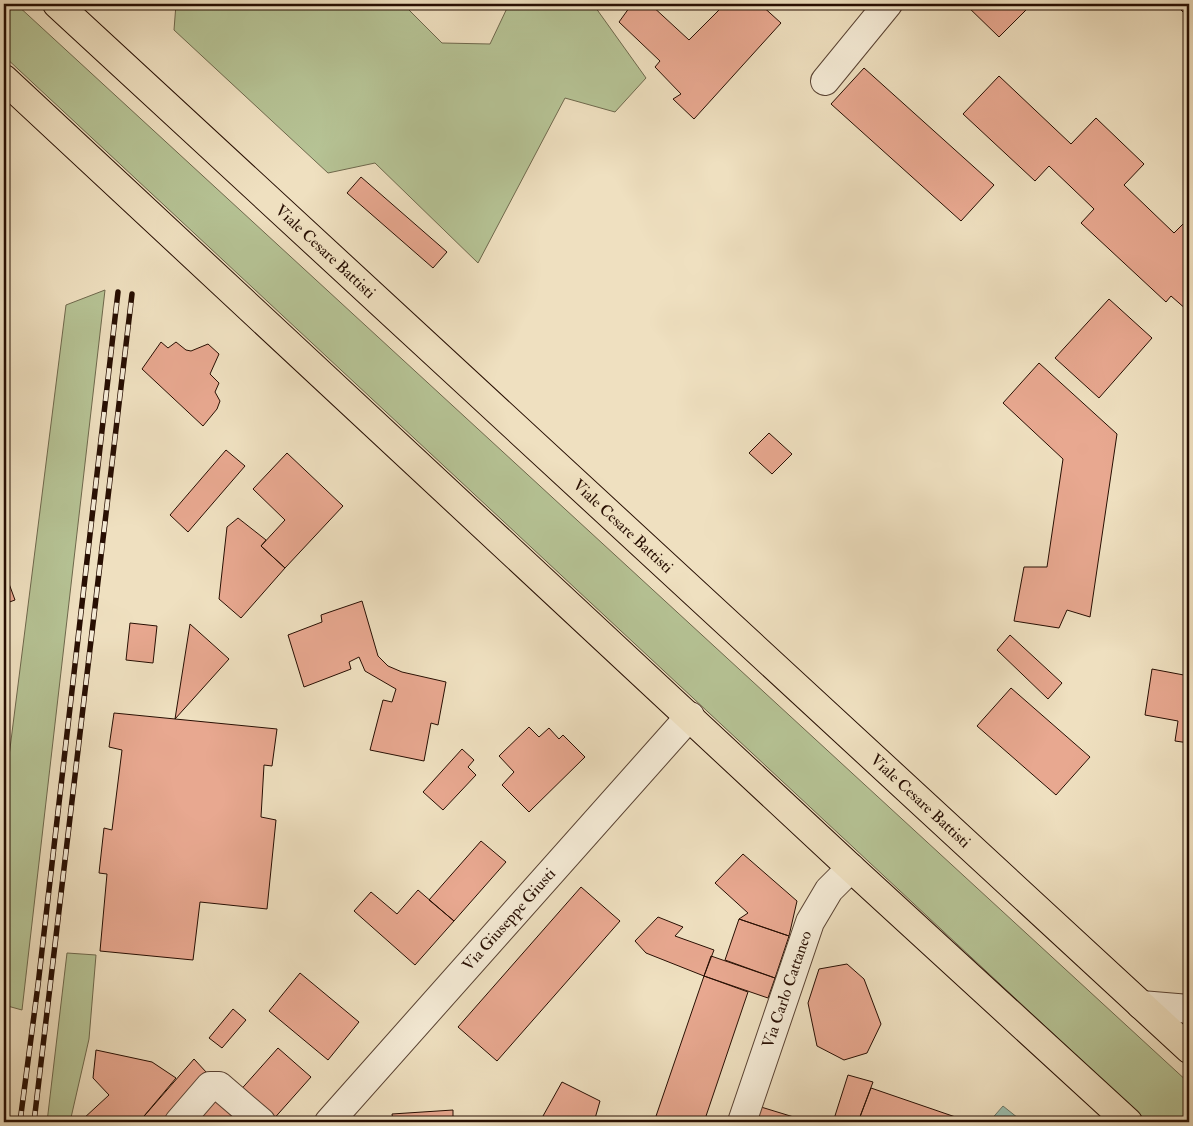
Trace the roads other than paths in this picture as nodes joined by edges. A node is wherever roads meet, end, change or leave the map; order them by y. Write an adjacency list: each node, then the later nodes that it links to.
1 (57, 4): 7 (main road, Viale Cesare Battisti)
2 (888, 4): 4 (street)
3 (4, 79): 5 (main road)
4 (825, 81)
5 (690, 716): 6 (main road); 12 (street, Via Giuseppe Giusti)
6 (851, 868): 13 (street, Via Carlo Cattaneo); 14 (main road)
7 (1141, 1005): 8 (street); 9 (main road, Viale Cesare Battisti)
8 (1189, 1009)
9 (1189, 1049)
10 (179, 1122): 11 (street)
11 (260, 1122)
12 (329, 1122)
13 (742, 1122)
14 (1128, 1122)

